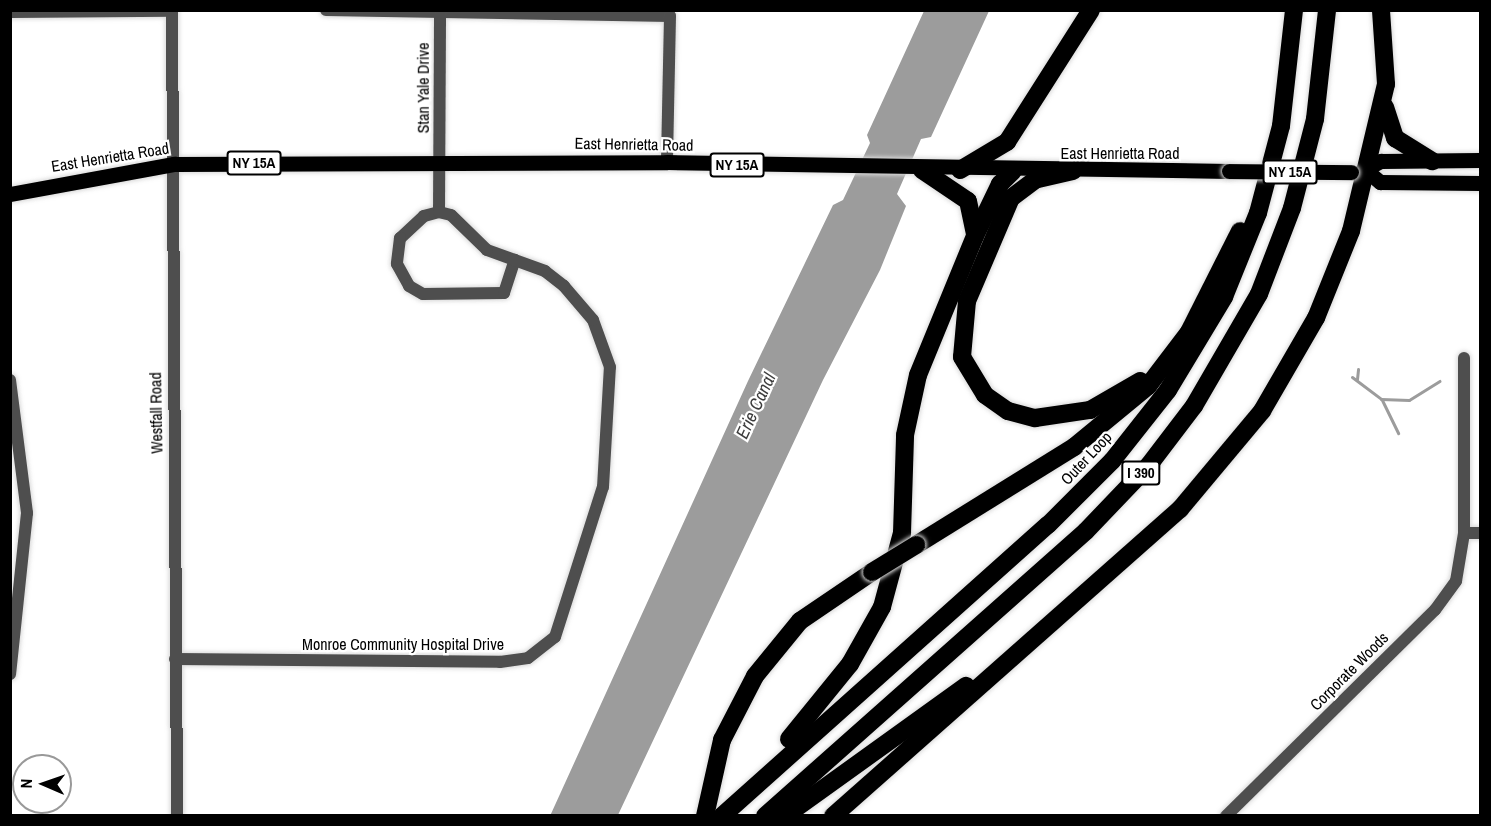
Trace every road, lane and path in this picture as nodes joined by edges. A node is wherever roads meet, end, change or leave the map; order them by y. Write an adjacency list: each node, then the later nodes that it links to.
1 (326, 10): 8 (street)
2 (1091, 10): 17 (highway)
3 (1294, 10): 9 (highway, Outer Loop / I 390)
4 (1328, 10): 39 (highway, I 390)
5 (1381, 10): 10 (highway)
6 (172, 11): 7 (street); 15 (street, Westfall Road)
7 (10, 12)
8 (440, 14): 12 (street, Stan Yale Drive); 14 (street)
9 (1291, 54): 26 (highway); 38 (highway, Outer Loop / I 390)
10 (1386, 84): 13 (highway); 20 (highway)
11 (1480, 160): 13 (main road, East Henrietta Road)
12 (439, 161): 14 (main road, East Henrietta Road / NY 15A); 15 (main road, East Henrietta Road / NY 15A); 23 (street)
13 (1432, 161): 20 (main road, East Henrietta Road)
14 (668, 162): 16 (main road, East Henrietta Road / NY 15A)
15 (174, 164): 22 (main road, East Henrietta Road / NY 15A); 34 (street, Westfall Road)
16 (922, 170): 17 (main road, East Henrietta Road / NY 15A); 24 (highway)
17 (960, 170): 18 (main road, East Henrietta Road / NY 15A)
18 (1013, 171): 19 (main road, East Henrietta Road / NY 15A); 24 (highway)
19 (1073, 171): 20 (main road, East Henrietta Road / NY 15A, bridge); 26 (highway)
20 (1359, 172): 21 (main road, East Henrietta Road / NY 15A); 33 (highway)
21 (1480, 183)
22 (10, 194)
23 (439, 212): 25 (street, Monroe Community Hospital Drive); 25 (street)
24 (975, 236): 38 (highway)
25 (515, 260): 34 (street, Monroe Community Hospital Drive)
26 (1202, 306): 37 (highway, bridge)
27 (1464, 358): 31 (street, Corporate Woods)
28 (10, 380): 30 (street)
29 (10, 415): 30 (street)
30 (20, 426): 35 (street)
31 (1464, 533): 32 (street); 42 (street, Corporate Woods)
32 (1480, 533)
33 (1059, 616): 40 (highway); 41 (highway)
34 (175, 659): 36 (street, Westfall Road)
35 (10, 674)
36 (177, 816)
37 (705, 816)
38 (722, 816)
39 (765, 816)
40 (785, 816)
41 (833, 816)
42 (1226, 816)

